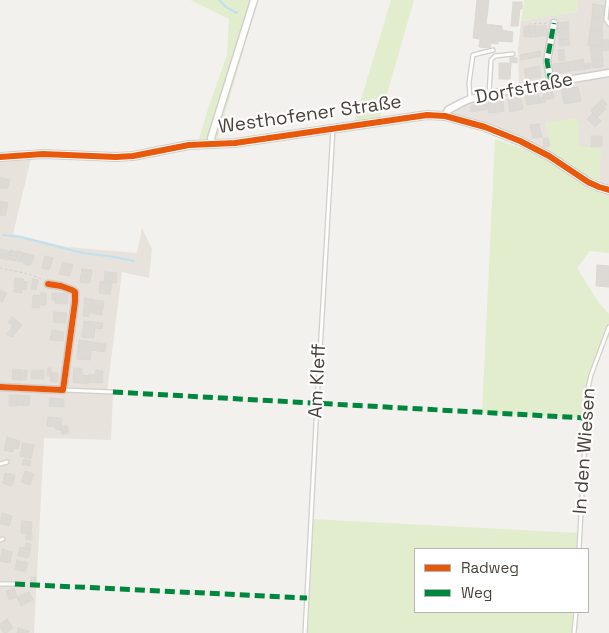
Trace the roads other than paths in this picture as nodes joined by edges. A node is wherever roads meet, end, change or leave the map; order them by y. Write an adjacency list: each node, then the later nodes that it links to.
1 (254, 0): 13 (street)
2 (608, 0): 4 (lane)
3 (554, 22): 8 (street)
4 (609, 24)
5 (492, 50): 10 (lane)
6 (514, 54): 9 (lane)
7 (609, 74): 8 (street, Dorfstraße)
8 (551, 83): 9 (street, Dorfstraße)
9 (489, 95): 10 (street, Dorfstraße)
10 (470, 100): 11 (street, Dorfstraße)
11 (445, 116): 12 (street, Westhofener Straße); 15 (street, Westhofener Straße)
12 (333, 129): 13 (street, Westhofener Straße); 27 (lane, Am Kleff)
13 (212, 144): 14 (street, Westhofener Straße)
14 (0, 156)
15 (609, 190)
16 (48, 284): 19 (street)
17 (609, 327): 23 (lane, In den Wiesen)
18 (0, 387): 19 (street)
19 (63, 390): 20 (lane)
20 (113, 392)
21 (7, 462): 22 (lane)
22 (0, 464)
23 (579, 548)
24 (0, 584): 25 (lane)
25 (14, 584)
26 (576, 613): 28 (lane)
27 (305, 633)
28 (574, 633)

